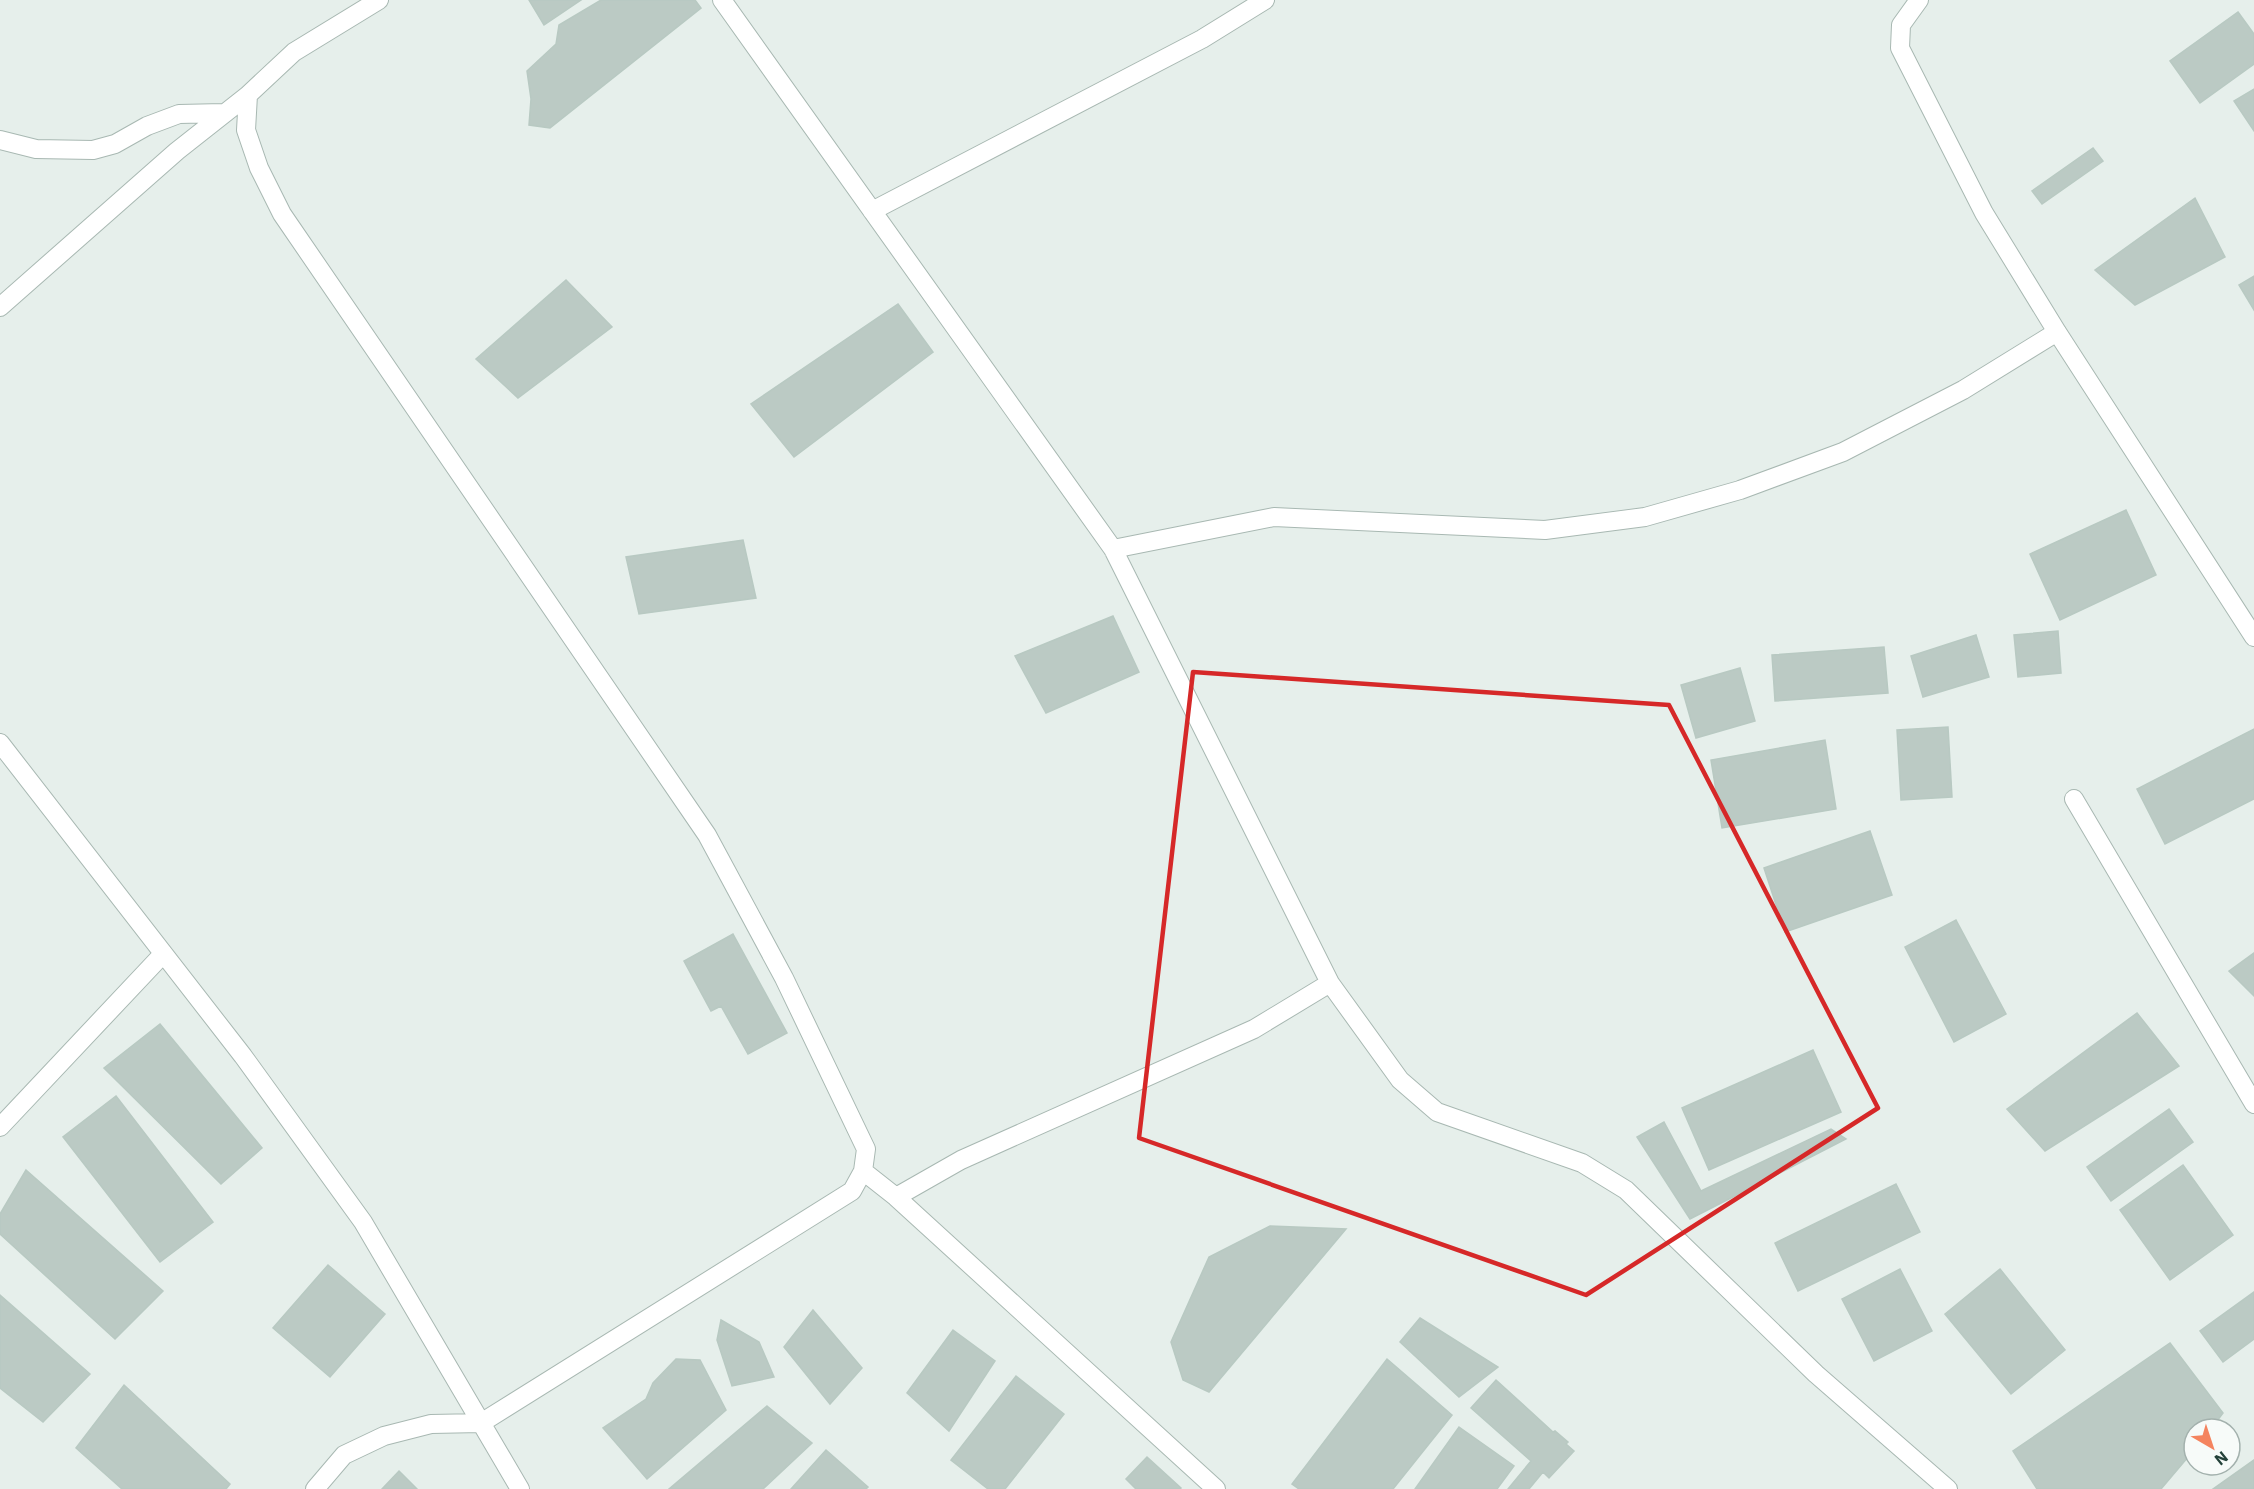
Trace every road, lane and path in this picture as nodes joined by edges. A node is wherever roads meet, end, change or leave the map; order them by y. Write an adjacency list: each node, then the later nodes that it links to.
1 (379, 0): 5 (street)
2 (722, 0): 8 (street)
3 (1265, 0): 8 (street)
4 (1919, 0): 10 (street)
5 (248, 95): 6 (street); 19 (street)
6 (223, 113): 7 (street); 9 (street)
7 (0, 140)
8 (872, 211): 11 (street)
9 (0, 307)
10 (2057, 332): 11 (street); 12 (street)
11 (1113, 549): 16 (street)
12 (2254, 637)
13 (0, 743): 15 (street)
14 (2074, 799): 17 (street)
15 (163, 954): 18 (street); 21 (street)
16 (1330, 983): 20 (street); 25 (street)
17 (2254, 1104)
18 (0, 1126)
19 (862, 1171): 20 (street); 21 (street)
20 (896, 1197): 24 (street)
21 (482, 1423): 22 (street); 23 (street)
22 (315, 1489)
23 (520, 1489)
24 (1216, 1489)
25 (1948, 1489)

